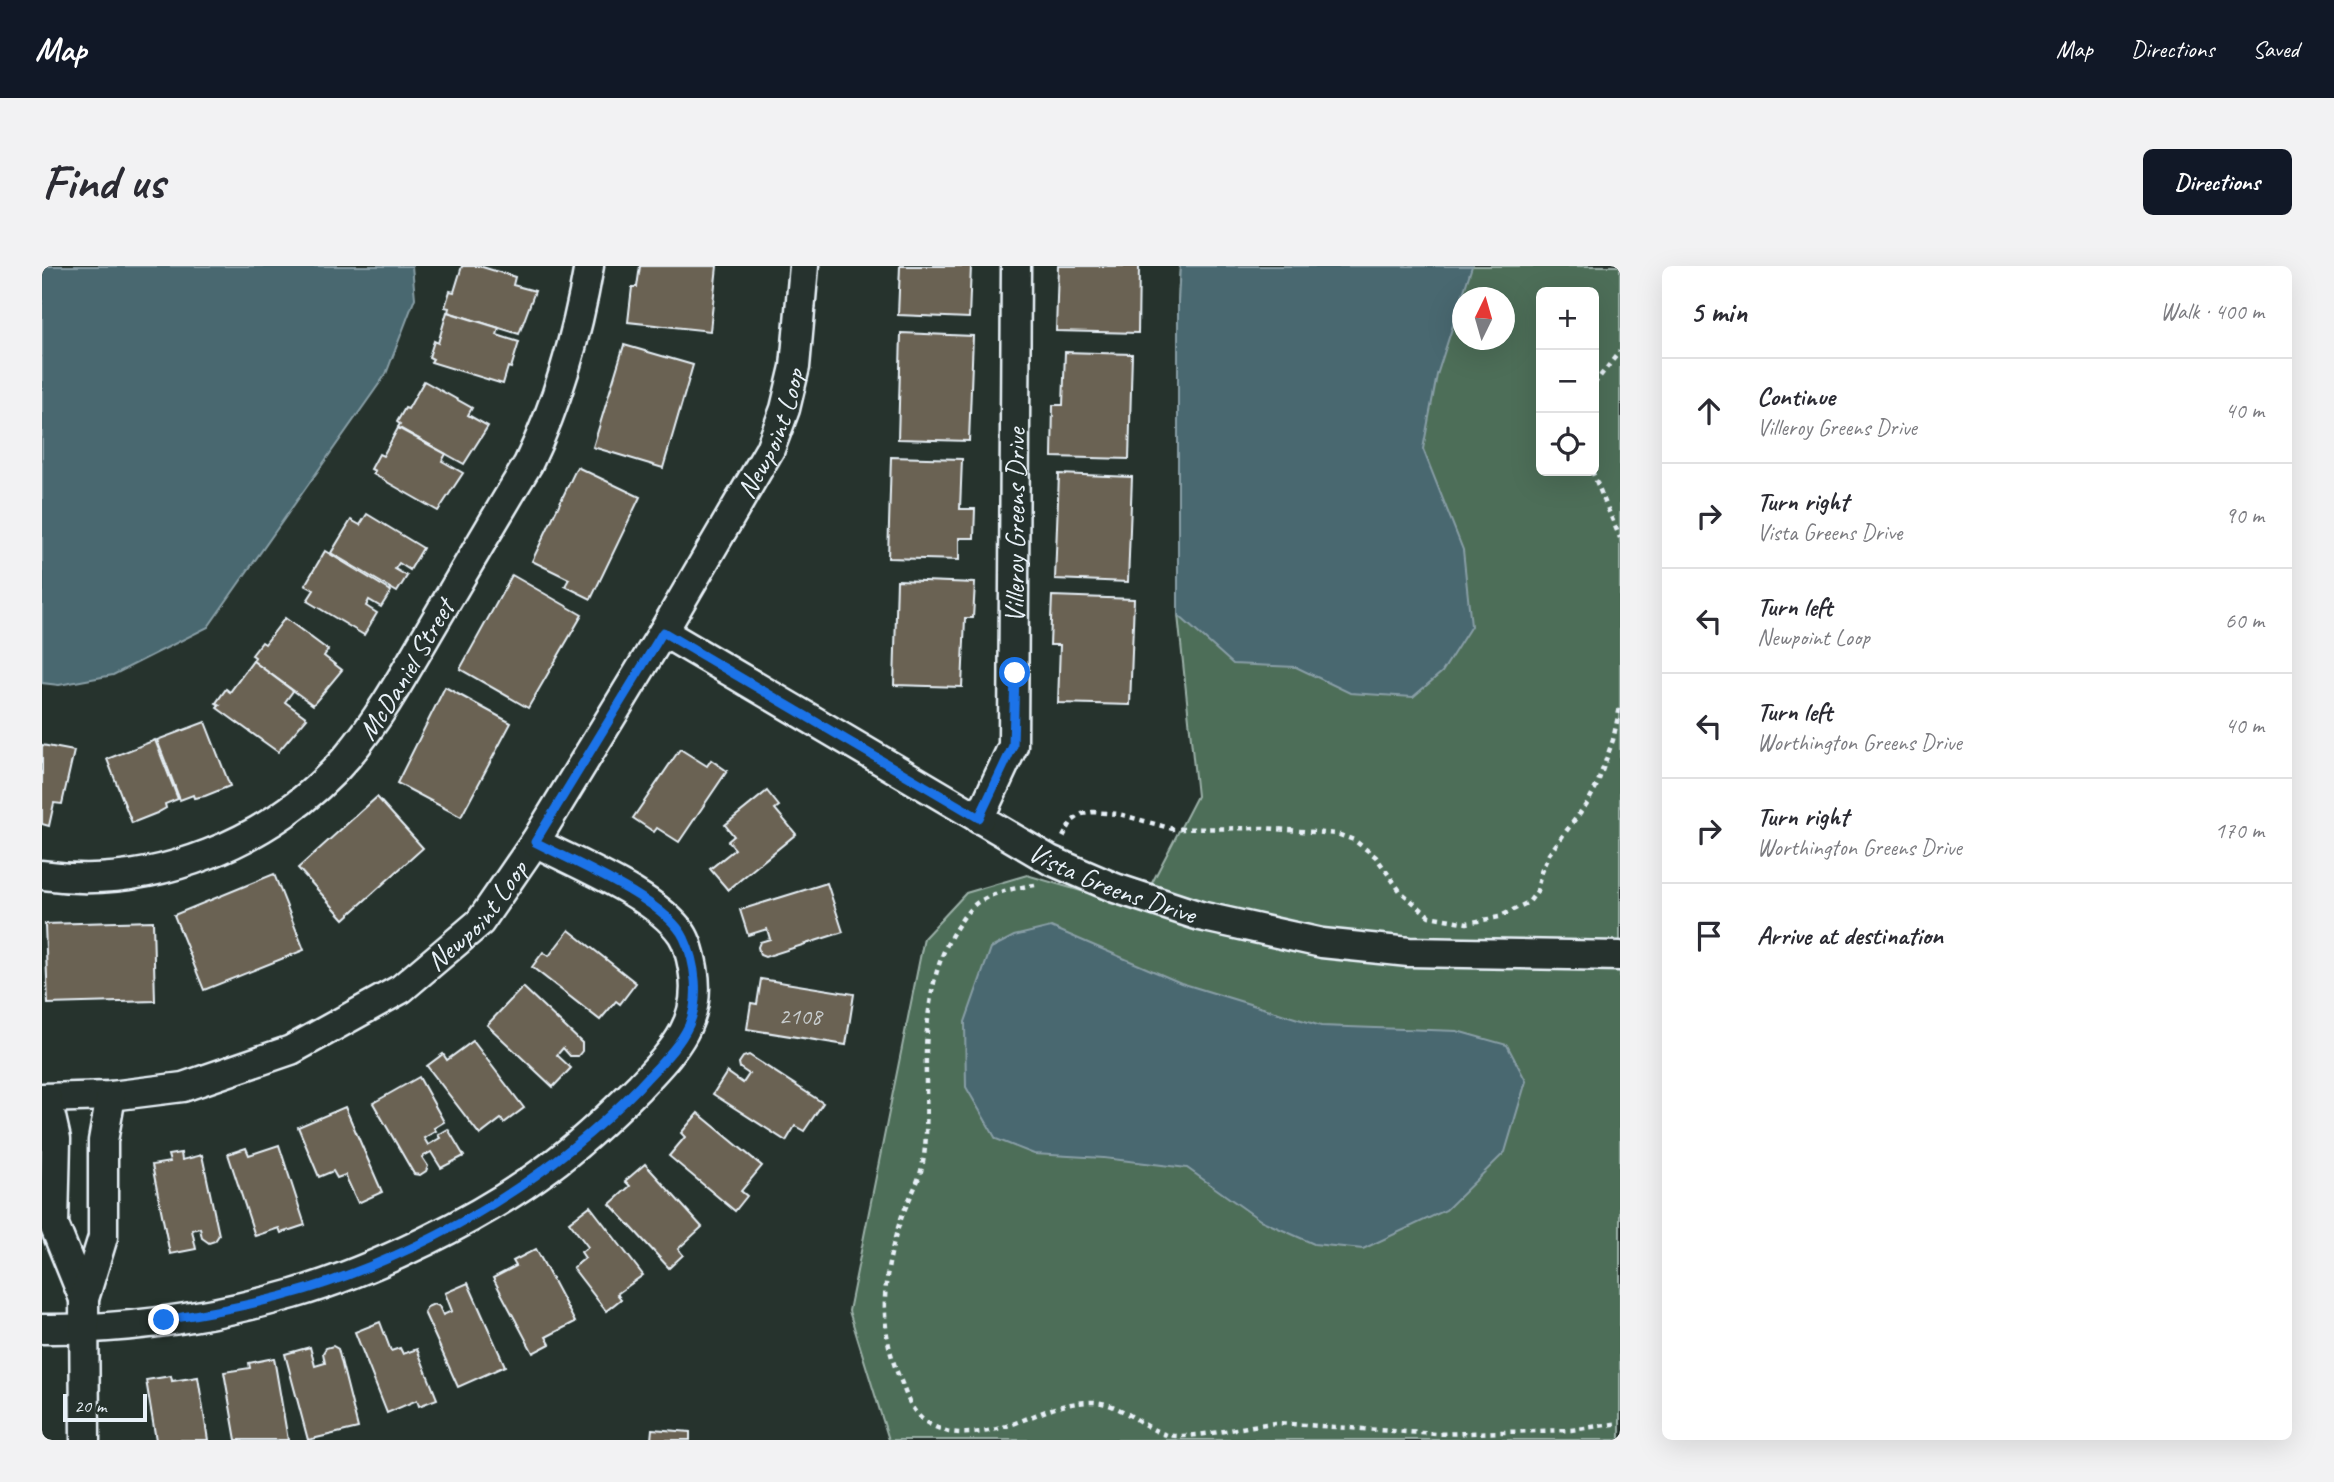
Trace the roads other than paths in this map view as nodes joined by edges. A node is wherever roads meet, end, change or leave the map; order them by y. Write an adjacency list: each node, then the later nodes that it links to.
1 (589, 266): 7 (street, McDaniel Street)
2 (804, 266): 4 (street, Newpoint Loop)
3 (1016, 266): 5 (street, Villeroy Greens Drive)
4 (663, 632): 5 (street, Vista Greens Drive); 6 (street, Newpoint Loop)
5 (979, 818): 8 (street, Vista Greens Drive)
6 (535, 842): 9 (street, Newpoint Loop); 13 (street)
7 (42, 875)
8 (1620, 956)
9 (111, 1096): 10 (street, Newpoint Loop); 11 (street)
10 (44, 1098): 11 (street)
11 (84, 1299): 13 (street)
12 (42, 1329): 13 (street)
13 (84, 1329): 14 (street)
14 (85, 1440)

